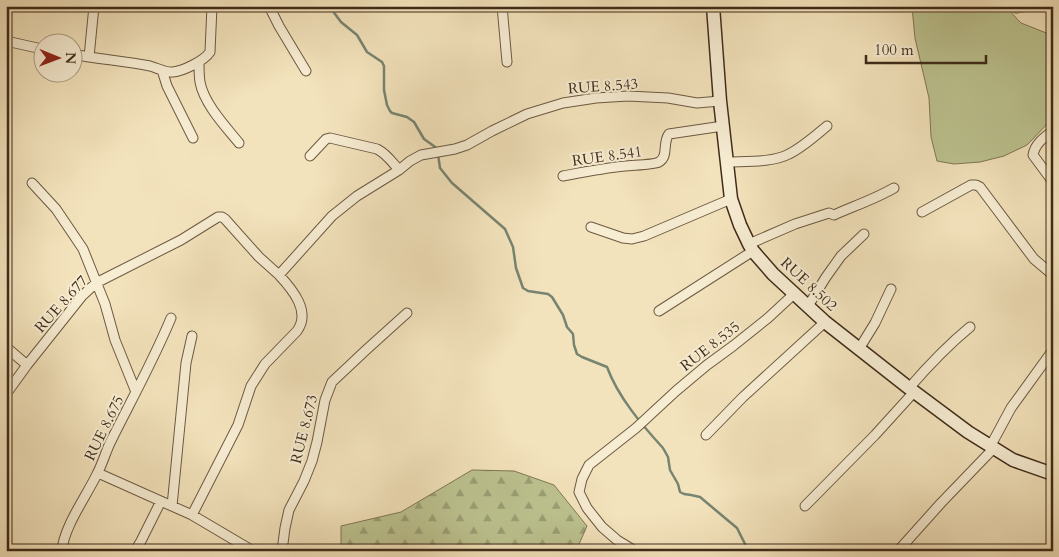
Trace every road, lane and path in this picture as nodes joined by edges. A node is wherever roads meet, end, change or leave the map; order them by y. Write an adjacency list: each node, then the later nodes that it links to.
1 (94, 6): 11 (street)
2 (212, 6): 12 (street)
3 (269, 6): 15 (street)
4 (502, 6): 13 (street)
5 (713, 6): 16 (main road, RUE 8.502)
6 (1015, 6): 7 (street)
7 (1030, 6)
8 (6, 41): 9 (street)
9 (32, 47)
10 (82, 56): 11 (street)
11 (89, 57): 14 (street)
12 (199, 62): 14 (street); 21 (street)
13 (507, 62)
14 (162, 70): 20 (street)
15 (306, 71)
16 (720, 101): 17 (main road, RUE 8.502); 24 (street, RUE 8.543)
17 (723, 126): 23 (main road, RUE 8.502); 25 (street, RUE 8.541)
18 (827, 126): 23 (street)
19 (1053, 131): 26 (street)
20 (194, 138)
21 (239, 143)
22 (310, 156): 24 (street)
23 (726, 162): 29 (main road, RUE 8.502)
24 (398, 170): 35 (street, RUE 8.543)
25 (563, 176)
26 (1053, 182)
27 (32, 183): 36 (street)
28 (894, 188): 33 (street)
29 (731, 200): 31 (street); 33 (main road, RUE 8.502)
30 (922, 212): 34 (street)
31 (590, 227)
32 (864, 234): 39 (street)
33 (751, 248): 38 (main road, RUE 8.502); 40 (street)
34 (1053, 275)
35 (279, 276): 36 (street, RUE 8.677); 60 (street)
36 (96, 283): 49 (street, RUE 8.677); 51 (street)
37 (891, 289): 47 (street)
38 (795, 293): 39 (main road, RUE 8.502); 65 (street, RUE 8.535)
39 (808, 306): 43 (main road, RUE 8.502)
40 (659, 312)
41 (407, 313): 64 (street, RUE 8.673)
42 (171, 318): 51 (street, RUE 8.675)
43 (826, 322): 47 (main road, RUE 8.502); 53 (street)
44 (970, 327): 50 (street)
45 (192, 336): 58 (street)
46 (6, 347): 49 (street)
47 (859, 349): 50 (main road, RUE 8.502)
48 (1053, 350): 54 (street)
49 (27, 365): 52 (street, RUE 8.677)
50 (911, 390): 54 (main road, RUE 8.502); 59 (street)
51 (136, 392): 55 (street, RUE 8.675)
52 (6, 394)
53 (706, 435)
54 (992, 448): 56 (main road, RUE 8.502); 66 (street)
55 (98, 473): 57 (street); 61 (street, RUE 8.675)
56 (1053, 474)
57 (161, 501): 58 (street); 62 (street)
58 (172, 506): 60 (street)
59 (805, 506)
60 (192, 515): 63 (street)
61 (62, 551)
62 (134, 551)
63 (253, 551)
64 (282, 551)
65 (634, 551)
66 (898, 551)

